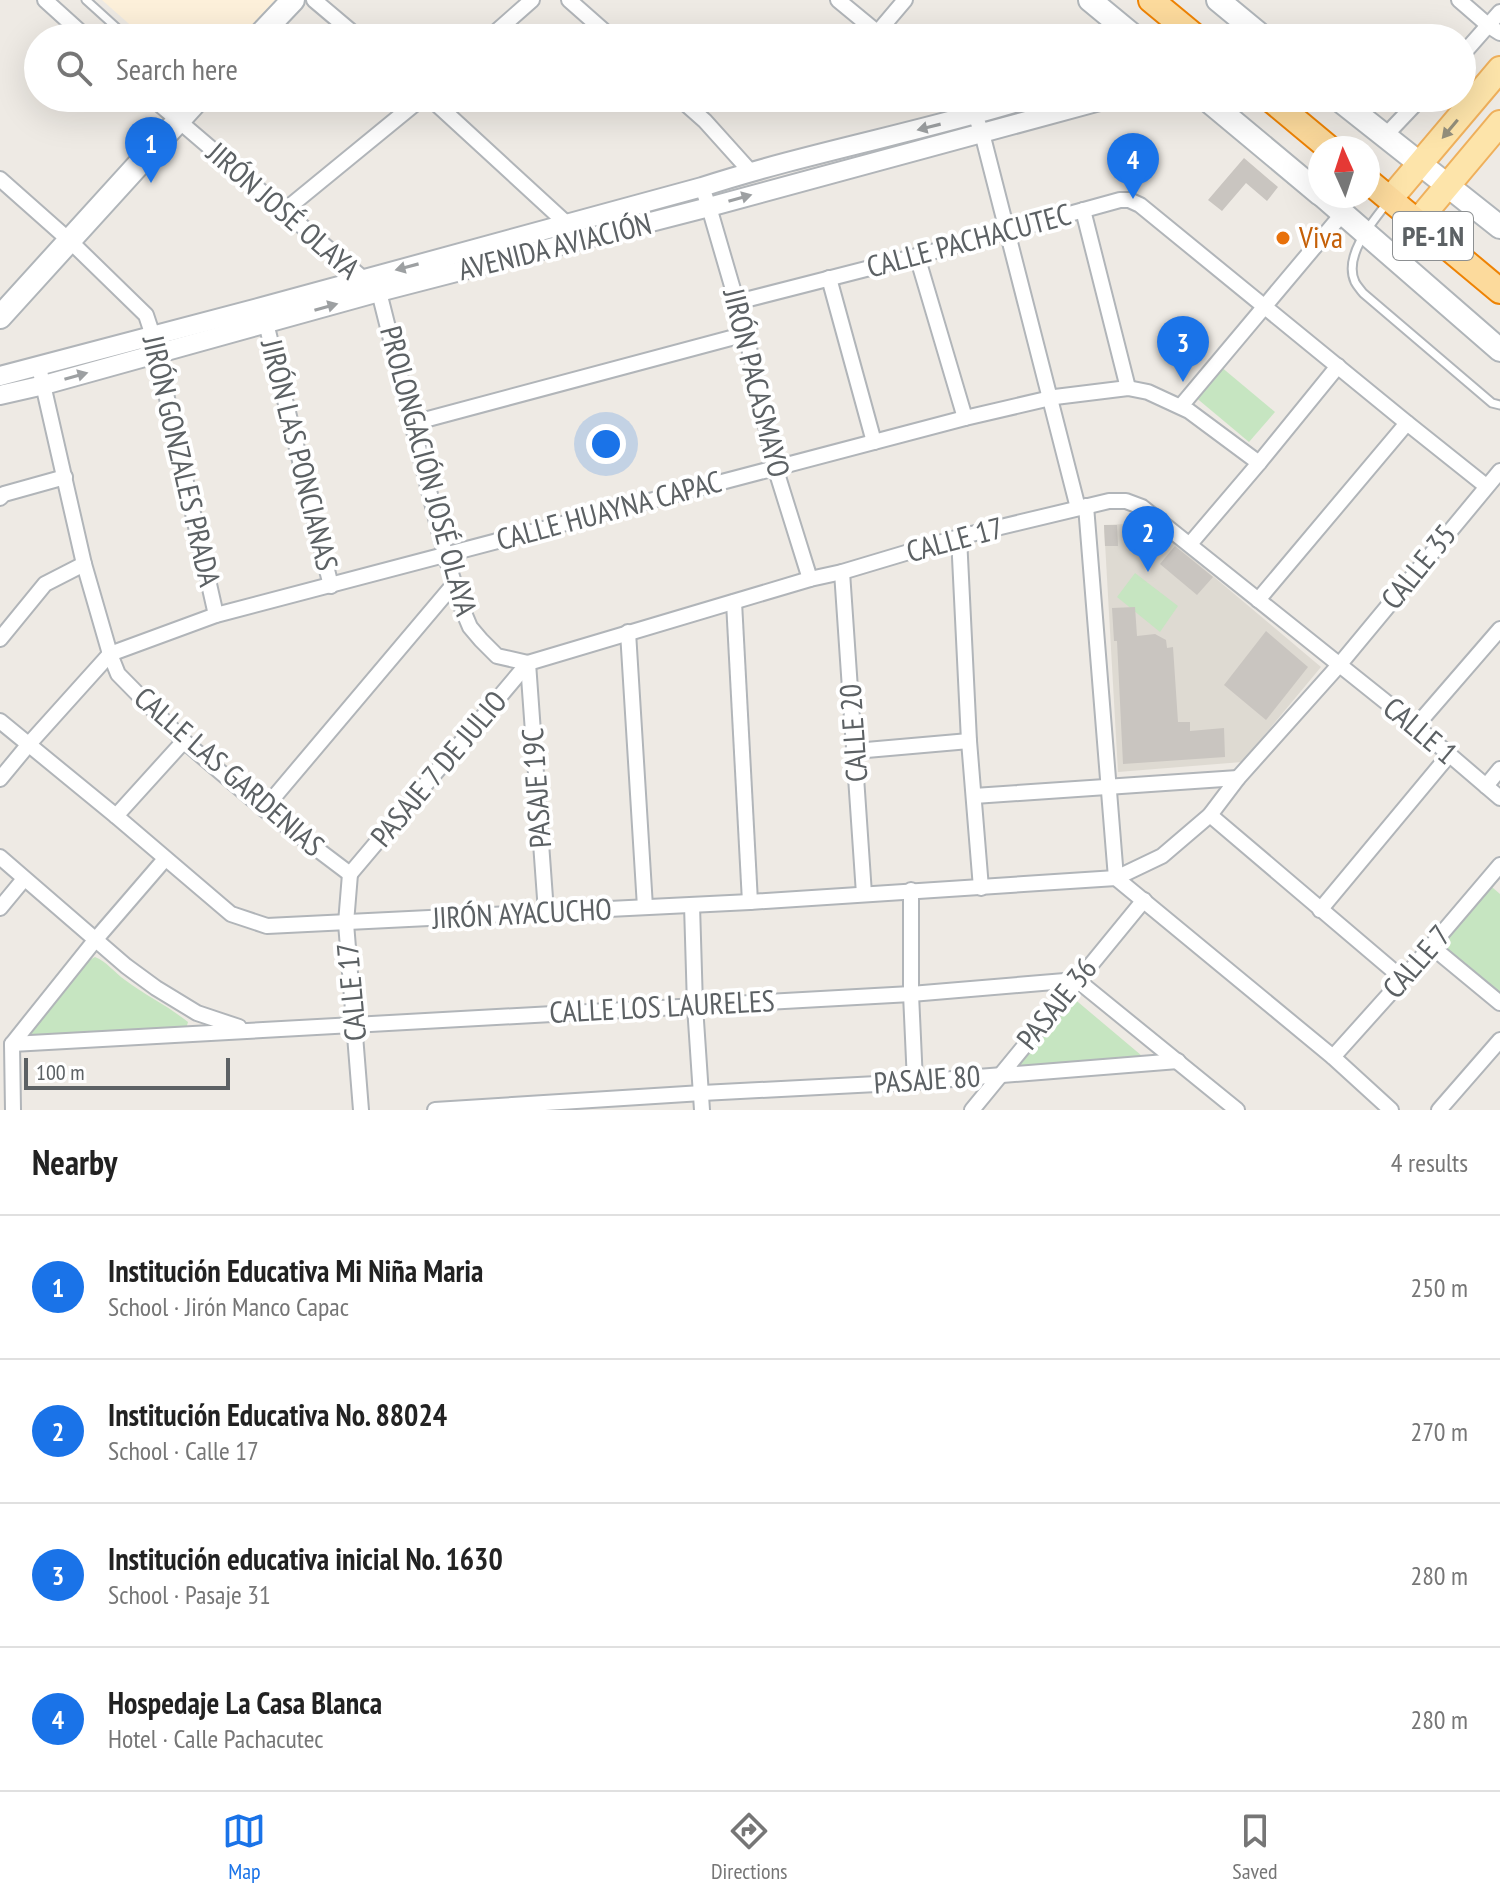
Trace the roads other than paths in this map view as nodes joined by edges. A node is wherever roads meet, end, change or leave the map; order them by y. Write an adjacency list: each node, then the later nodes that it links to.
1 (45, 0): 15 (street)
2 (86, 0): 16 (lane)
3 (293, 0): 17 (main road)
4 (314, 0): 18 (street)
5 (532, 0): 19 (street)
6 (569, 0): 20 (street)
7 (838, 0): 21 (street)
8 (905, 0): 22 (street)
9 (1090, 0): 23 (main road)
10 (1151, 0): 14 (highway)
11 (1218, 0): 26 (main road)
12 (1459, 0): 27 (street)
13 (1500, 12): 27 (street)
14 (1178, 22): 24 (street); 25 (highway)
15 (72, 24)
16 (113, 24)
17 (270, 24)
18 (342, 24)
19 (505, 24)
20 (596, 24)
21 (867, 24)
22 (888, 24)
23 (1119, 24)
24 (1176, 24)
25 (1180, 24)
26 (1247, 24)
27 (1495, 29): 28 (street)
28 (1476, 44)
29 (1500, 69): 30 (main road, one-way to 30)
30 (1476, 98)
31 (160, 112): 66 (main road)
32 (171, 112): 59 (street, JIRÓN JOSÉ OLAYA)
33 (405, 112): 59 (street)
34 (445, 112): 62 (street)
35 (695, 112): 49 (street)
36 (968, 112): 45 (street)
37 (1003, 112): 45 (street, AVENIDA AVIACIÓN)
38 (1040, 112): 45 (street, AVENIDA AVIACIÓN)
39 (1222, 112): 51 (main road)
40 (1286, 112): 46 (highway)
41 (1354, 112): 47 (main road)
42 (1408, 112): 47 (street)
43 (1464, 112): 48 (main road, one-way to 48)
44 (1500, 123): 52 (main road)
45 (979, 124): 49 (street, AVENIDA AVIACIÓN, one-way to 49); 56 (street, AVENIDA AVIACIÓN, one-way to 45); 64 (street)
46 (1315, 136)
47 (1384, 137): 48 (main road)
48 (1420, 164): 52 (main road); 55 (main road)
49 (750, 171): 53 (street, AVENIDA AVIACIÓN)
50 (0, 179): 66 (street, JIRÓN GONZALES PRADA)
51 (1308, 184)
52 (1449, 185): 61 (main road); 63 (main road)
53 (702, 187): 56 (street, JIRÓN PACASMAYO); 62 (street, AVENIDA AVIACIÓN)
54 (1380, 191): 55 (highway, PE-1N)
55 (1390, 199): 61 (highway, PE-1N); 65 (lane)
56 (709, 207): 71 (street, AVENIDA AVIACIÓN); 72 (street, JIRÓN PACASMAYO)
57 (1337, 208): 60 (main road)
58 (1083, 210): 64 (street, CALLE PACHACUTEC); 73 (street, CALLE PACHACUTEC); 82 (street)
59 (284, 211): 69 (street, JIRÓN JOSÉ OLAYA)
60 (1343, 213): 65 (main road); 73 (street)
61 (1417, 222): 70 (highway, PE-1N)
62 (566, 223): 69 (street, AVENIDA AVIACIÓN, one-way to 69)
63 (1500, 227)
64 (1008, 231): 67 (street, CALLE PACHACUTEC); 84 (street)
65 (1364, 232): 78 (main road); 85 (lane)
66 (70, 241): 75 (main road); 77 (street, JIRÓN GONZALES PRADA)
67 (917, 256): 68 (street, CALLE PACHACUTEC); 87 (street)
68 (829, 278): 72 (street, CALLE PACHACUTEC); 90 (street)
69 (363, 279): 71 (street, JIRÓN JOSÉ OLAYA); 74 (street, AVENIDA AVIACIÓN)
70 (1500, 291)
71 (379, 292): 74 (street, AVENIDA AVIACIÓN, one-way to 71); 88 (street, PROLONGACIÓN JOSÉ OLAYA)
72 (737, 302): 76 (street, JIRÓN PACASMAYO)
73 (1264, 305): 79 (street, CALLE PACHACUTEC); 86 (street)
74 (264, 316): 77 (street, AVENIDA AVIACIÓN); 105 (street, JIRÓN LAS PONCIANAS)
75 (0, 317)
76 (746, 334): 88 (street); 92 (street, JIRÓN PACASMAYO)
77 (155, 344): 81 (street, AVENIDA AVIACIÓN); 108 (street, JIRÓN GONZALES PRADA)
78 (1500, 350)
79 (1338, 366): 89 (street, CALLE PACHACUTEC); 91 (street)
80 (0, 376): 81 (street, AVENIDA AVIACIÓN)
81 (42, 376): 83 (street, AVENIDA AVIACIÓN); 94 (street, CALLE LAS GARDENIAS)
82 (1128, 388): 84 (street, CALLE HUAYNA CAPAC); 86 (street, CALLE HUAYNA CAPAC)
83 (0, 395)
84 (1050, 398): 87 (street, CALLE HUAYNA CAPAC); 97 (street)
85 (1500, 405)
86 (1181, 406): 91 (street, CALLE HUAYNA CAPAC)
87 (965, 418): 90 (street, CALLE HUAYNA CAPAC)
88 (413, 423): 100 (street, PROLONGACIÓN JOSÉ OLAYA)
89 (1407, 423): 95 (street, CALLE PACHACUTEC); 106 (street)
90 (874, 442): 92 (street, CALLE HUAYNA CAPAC)
91 (1259, 463): 99 (street)
92 (775, 467): 100 (street, CALLE HUAYNA CAPAC); 103 (street, JIRÓN PACASMAYO)
93 (1500, 471): 95 (street, CALLE 35)
94 (65, 477): 96 (street); 101 (street, CALLE LAS GARDENIAS)
95 (1486, 486): 114 (street, CALLE 35)
96 (0, 498)
97 (1082, 507): 98 (street, CALLE 17); 99 (street, CALLE 17); 125 (street)
98 (959, 537): 102 (street, CALLE 17); 118 (street)
99 (1190, 544): 106 (street, CALLE 17)
100 (445, 554): 104 (street, PROLONGACIÓN JOSÉ OLAYA); 105 (street, CALLE HUAYNA CAPAC)
101 (84, 564): 111 (street); 112 (street, CALLE LAS GARDENIAS)
102 (842, 572): 103 (street, CALLE 17); 120 (street, CALLE 20)
103 (810, 579): 107 (street, CALLE 17)
104 (454, 584): 113 (street, PROLONGACIÓN JOSÉ OLAYA); 129 (street)
105 (331, 586): 108 (street, CALLE HUAYNA CAPAC)
106 (1258, 600): 114 (street, CALLE 17)
107 (734, 602): 110 (street, CALLE 17); 142 (street)
108 (216, 615): 112 (street, CALLE HUAYNA CAPAC)
109 (1500, 629): 116 (street)
110 (628, 632): 113 (street, CALLE 17); 144 (street)
111 (0, 639)
112 (110, 654): 117 (street, CALLE LAS GARDENIAS); 119 (street, CALLE HUAYNA CAPAC)
113 (528, 663): 135 (street, PASAJE 7 DE JULIO); 147 (street, PASAJE 19C)
114 (1340, 664): 116 (street, CALLE 1); 123 (street, CALLE 35)
115 (0, 721): 119 (street, JIRÓN AYACUCHO)
116 (1416, 726): 121 (street, CALLE 1)
117 (184, 741): 129 (street, CALLE LAS GARDENIAS); 131 (street)
118 (969, 741): 120 (street); 127 (street)
119 (29, 744): 124 (street, CALLE HUAYNA CAPAC); 131 (street, JIRÓN AYACUCHO)
120 (855, 751): 140 (street, CALLE 20)
121 (1449, 755): 126 (street, CALLE 1); 146 (street)
122 (1500, 769): 126 (street)
123 (1238, 778): 125 (street); 130 (street, CALLE 35)
124 (0, 779)
125 (1109, 786): 127 (street); 136 (street)
126 (1486, 786): 128 (street, CALLE 1)
127 (974, 796): 138 (street)
128 (1500, 798)
129 (264, 809): 135 (street, CALLE LAS GARDENIAS)
130 (1210, 815): 136 (street, CALLE 35); 146 (street)
131 (116, 816): 133 (street, JIRÓN AYACUCHO)
132 (0, 857): 137 (street, CALLE LOS LAURELES)
133 (165, 859): 148 (street, JIRÓN AYACUCHO); 149 (street)
134 (1500, 865): 150 (street, CALLE 7)
135 (350, 874): 148 (street, CALLE 17)
136 (1116, 878): 138 (street, JIRÓN AYACUCHO); 141 (street)
137 (24, 879): 145 (street); 149 (street, CALLE LOS LAURELES)
138 (981, 888): 139 (street, JIRÓN AYACUCHO)
139 (911, 890): 140 (street, JIRÓN AYACUCHO); 153 (street)
140 (864, 894): 142 (street, JIRÓN AYACUCHO)
141 (1144, 900): 152 (street, PASAJE 36); 160 (street)
142 (750, 902): 143 (street, JIRÓN AYACUCHO)
143 (692, 905): 144 (street, JIRÓN AYACUCHO); 155 (street)
144 (645, 907): 147 (street, JIRÓN AYACUCHO)
145 (0, 908)
146 (1320, 910): 151 (street)
147 (546, 912): 148 (street, JIRÓN AYACUCHO)
148 (346, 923): 156 (street, CALLE 17)
149 (96, 939): 157 (street, CALLE LOS LAURELES); 158 (street)
150 (1431, 946): 151 (street, CALLE 7); 154 (street)
151 (1403, 979): 160 (street, CALLE 7)
152 (1077, 980): 153 (street, CALLE LOS LAURELES); 161 (street); 162 (street, PASAJE 36)
153 (911, 994): 155 (street, CALLE LOS LAURELES); 163 (street)
154 (1500, 1003)
155 (695, 1006): 156 (street, CALLE LOS LAURELES); 164 (street)
156 (355, 1024): 157 (street, CALLE LOS LAURELES); 166 (street, CALLE 17)
157 (247, 1029): 158 (street, CALLE LOS LAURELES)
158 (12, 1044): 165 (street)
159 (1497, 1049): 172 (street)
160 (1333, 1057): 171 (street)
161 (1178, 1061): 162 (street, PASAJE 80); 170 (street)
162 (999, 1075): 163 (street, PASAJE 80); 169 (street, PASAJE 36)
163 (915, 1082): 164 (street, PASAJE 80)
164 (702, 1093): 167 (street, PASAJE 80); 168 (street)
165 (13, 1110)
166 (361, 1110)
167 (435, 1110)
168 (702, 1110)
169 (972, 1110)
170 (1237, 1110)
171 (1391, 1110)
172 (1439, 1110)

